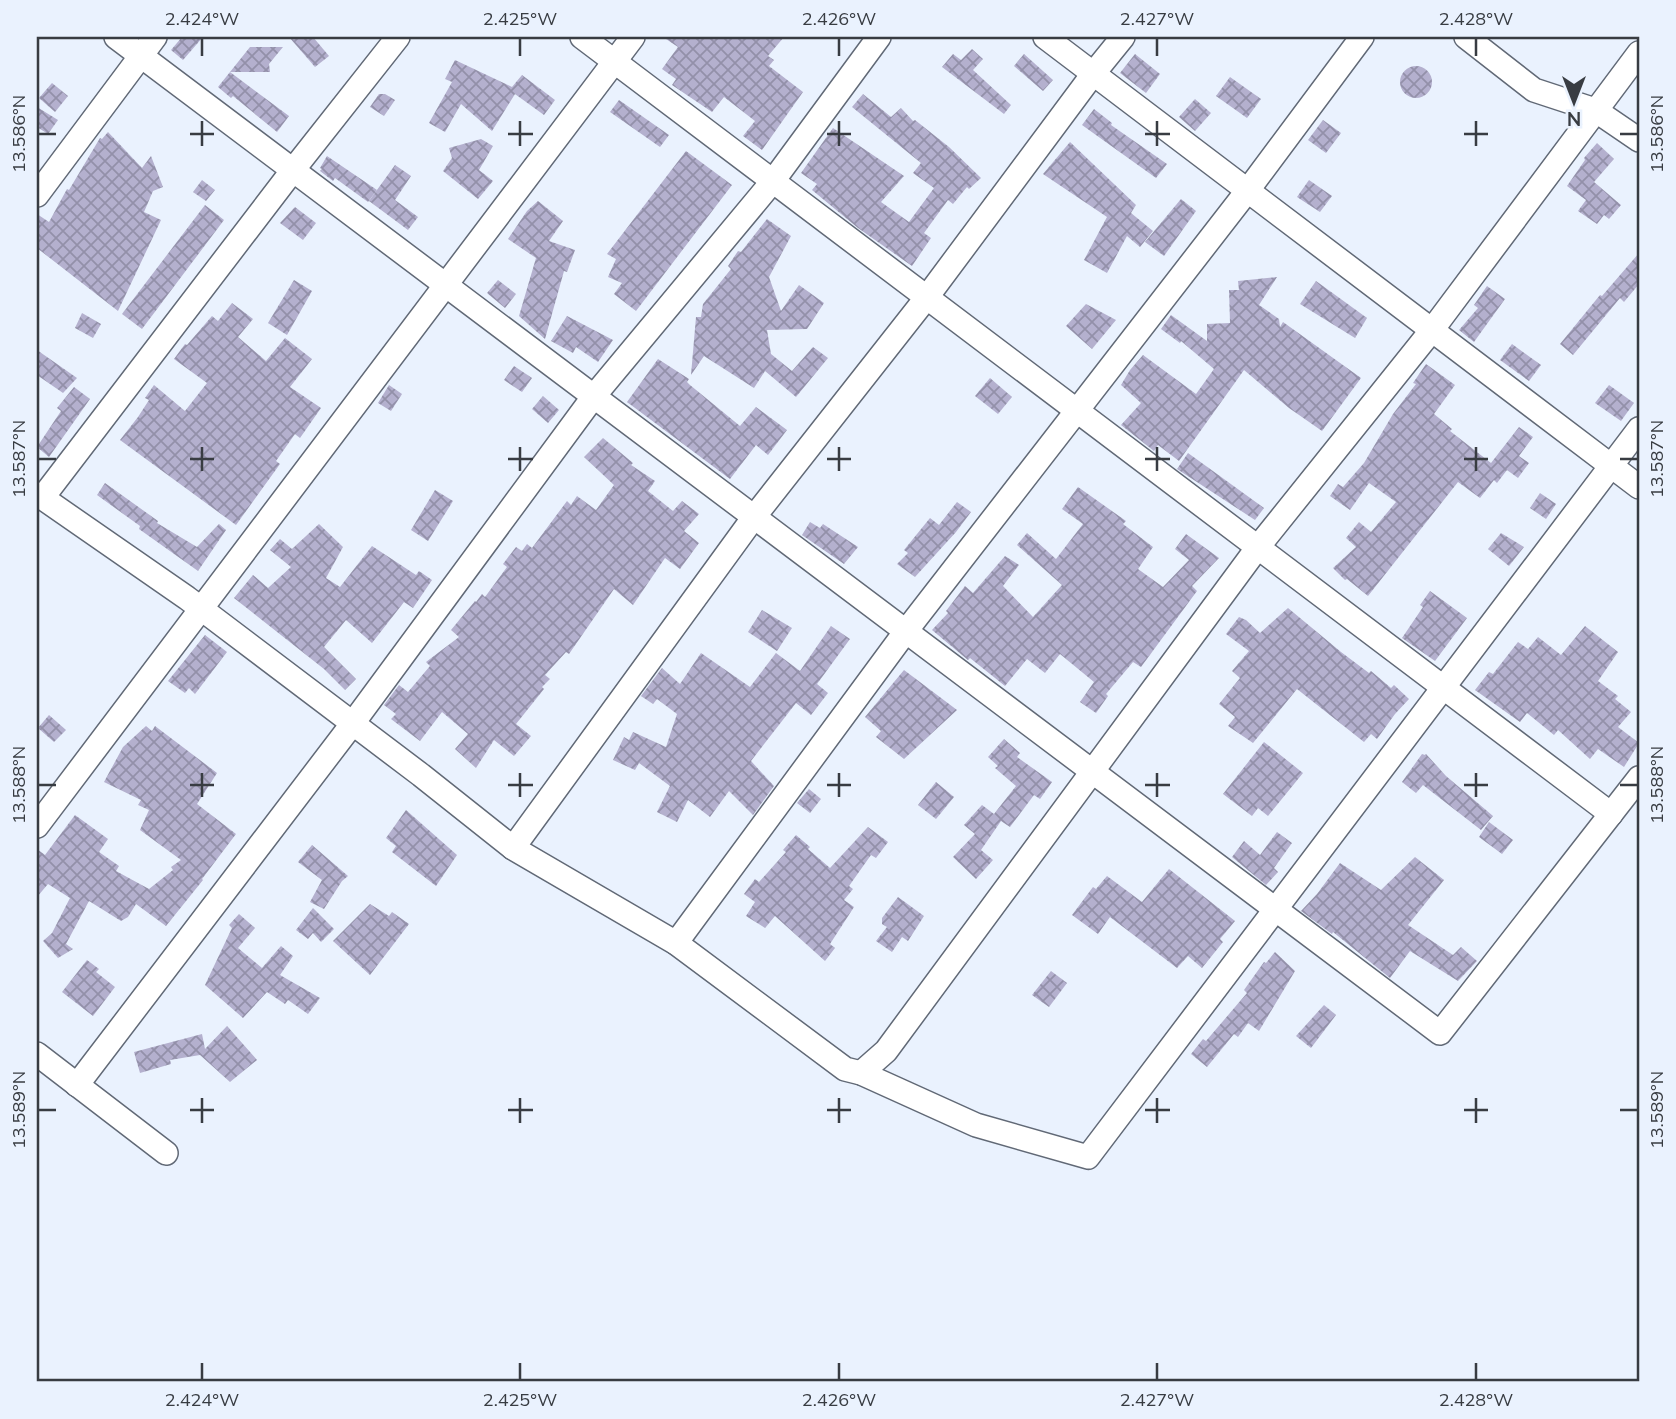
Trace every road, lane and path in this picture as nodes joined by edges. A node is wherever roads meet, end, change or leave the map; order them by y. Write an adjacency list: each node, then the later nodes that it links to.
1 (116, 37): 12 (street)
2 (155, 37): 12 (street)
3 (398, 37): 17 (street)
4 (582, 37): 13 (street)
5 (633, 37): 13 (street)
6 (879, 37): 18 (street)
7 (1045, 37): 14 (street)
8 (1124, 37): 14 (street)
9 (1362, 37): 19 (street)
10 (1466, 37): 15 (street)
11 (1639, 53): 15 (street)
12 (140, 55): 17 (street); 20 (street)
13 (615, 61): 18 (street); 21 (street)
14 (1093, 74): 19 (street); 22 (street)
15 (1595, 110): 16 (street); 23 (street)
16 (1639, 140)
17 (293, 170): 21 (street); 29 (street)
18 (773, 181): 22 (street); 24 (street)
19 (1248, 190): 23 (street); 25 (street)
20 (37, 195)
21 (447, 285): 24 (street); 32 (street)
22 (927, 297): 25 (street); 30 (street)
23 (1432, 330): 27 (street); 31 (street)
24 (594, 396): 30 (street); 35 (street)
25 (1078, 411): 31 (street); 33 (street)
26 (1639, 429): 27 (street)
27 (1611, 465): 28 (street); 34 (street)
28 (1639, 487)
29 (40, 496): 32 (street)
30 (754, 517): 33 (street); 40 (street)
31 (1258, 547): 34 (street); 36 (street)
32 (201, 609): 35 (street); 39 (street)
33 (906, 631): 36 (street); 42 (street)
34 (1443, 688): 38 (street); 41 (street)
35 (353, 723): 40 (street); 45 (street)
36 (1092, 771): 41 (street); 44 (street)
37 (1639, 778): 38 (street)
38 (1611, 814): 41 (street)
39 (37, 826)
40 (513, 848): 42 (street)
41 (1275, 908): 44 (street)
42 (676, 943): 44 (street)
43 (37, 1054): 45 (street)
44 (861, 1073)
45 (77, 1085): 46 (street)
46 (166, 1153)

